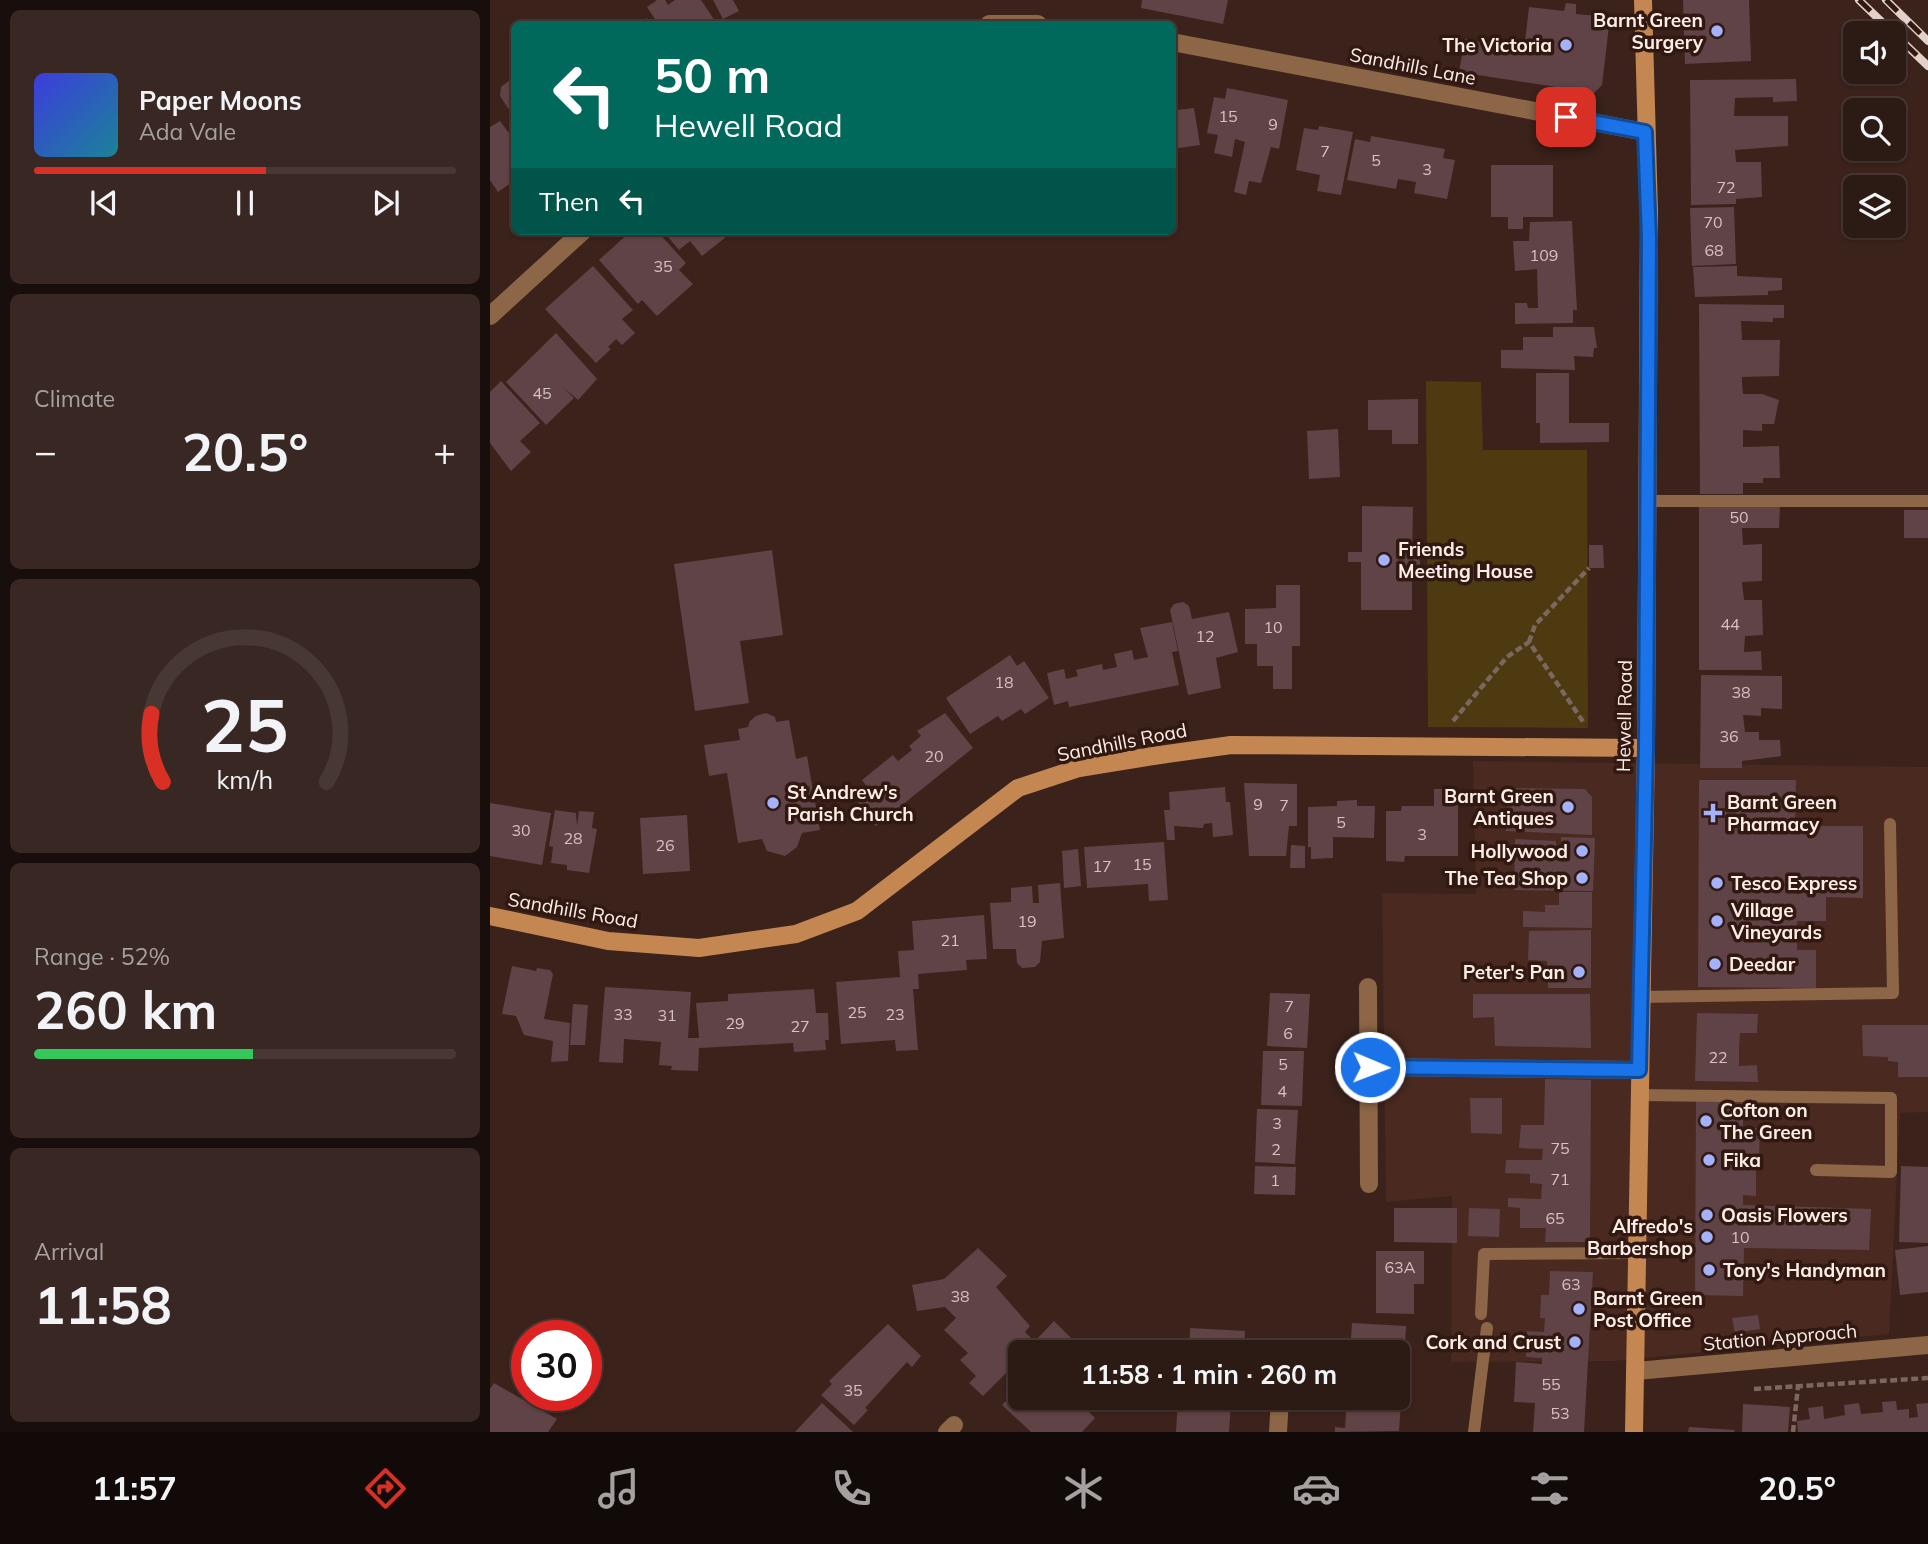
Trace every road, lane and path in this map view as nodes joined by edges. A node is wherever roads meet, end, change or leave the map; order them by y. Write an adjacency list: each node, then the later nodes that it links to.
1 (1643, 0): 3 (street, Hewell Road)
2 (1176, 43): 3 (street, Sandhills Lane)
3 (1645, 132): 6 (street, Hewell Road)
4 (579, 235): 5 (street)
5 (490, 316)
6 (1647, 501): 7 (lane); 12 (street, Hewell Road)
7 (1928, 501)
8 (1589, 568): 9 (path)
9 (1529, 642): 10 (path); 11 (path)
10 (1447, 744): 11 (street, Sandhills Road); 14 (street, Sandhills Road)
11 (1589, 747): 12 (street, Sandhills Road)
12 (1646, 748): 16 (street, Hewell Road)
13 (1890, 824): 16 (lane)
14 (490, 916)
15 (1368, 988): 17 (street)
16 (1641, 997): 18 (street, Hewell Road)
17 (1370, 1067): 18 (street); 21 (street)
18 (1639, 1070): 19 (street, Hewell Road)
19 (1639, 1095): 20 (lane); 22 (street, Hewell Road)
20 (1816, 1170)
21 (1369, 1184)
22 (1637, 1253): 23 (lane); 26 (street, Hewell Road)
23 (1481, 1314)
24 (1488, 1328): 32 (lane)
25 (1928, 1345): 26 (street, Station Approach)
26 (1636, 1371): 33 (street, Hewell Road)
27 (1928, 1378): 28 (path)
28 (1798, 1386): 29 (path); 34 (path)
29 (1743, 1390)
30 (1279, 1410): 31 (street)
31 (1278, 1432)
32 (1474, 1432)
33 (1634, 1432)
34 (1793, 1432)

